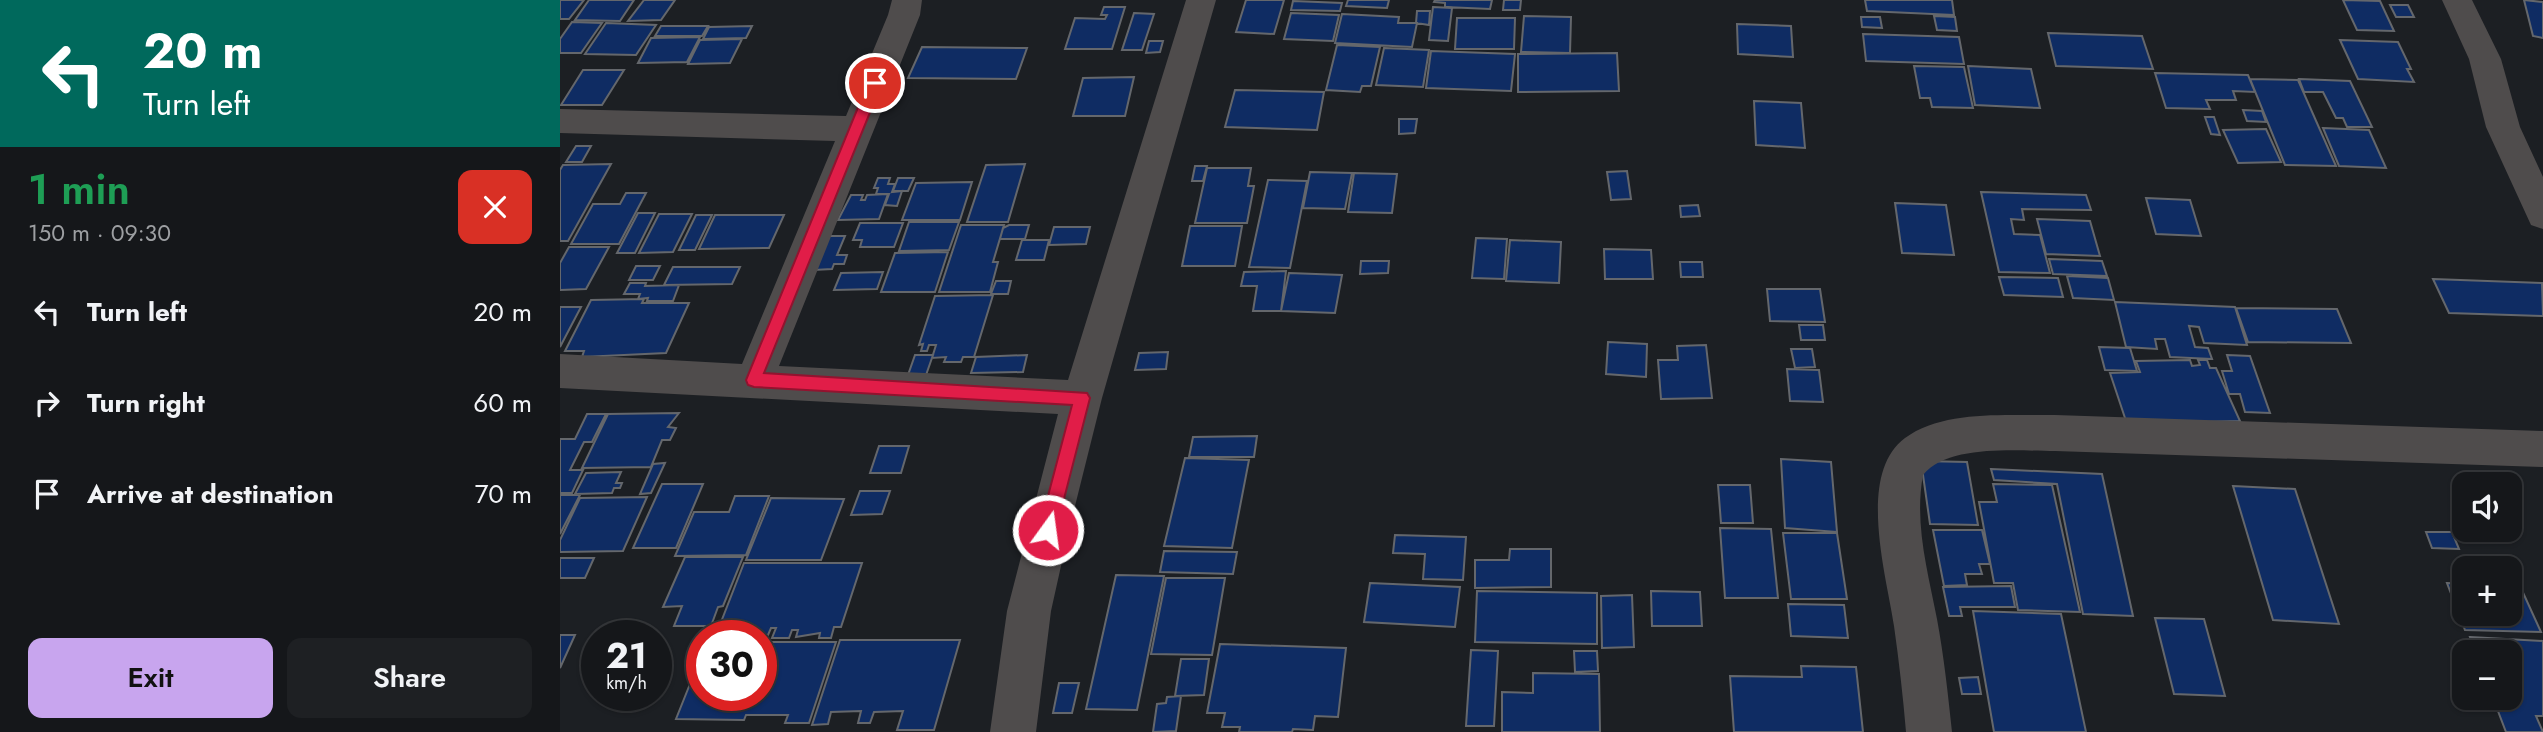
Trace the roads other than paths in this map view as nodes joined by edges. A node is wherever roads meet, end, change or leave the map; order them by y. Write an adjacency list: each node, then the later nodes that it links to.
1 (907, 0): 5 (street)
2 (1201, 0): 9 (street)
3 (2457, 0): 6 (street)
4 (560, 121): 5 (street)
5 (856, 129): 8 (street)
6 (2543, 215)
7 (560, 371): 8 (street)
8 (754, 380): 9 (street)
9 (1082, 398): 11 (street)
10 (2543, 449): 12 (street)
11 (1013, 732)
12 (1929, 732)

